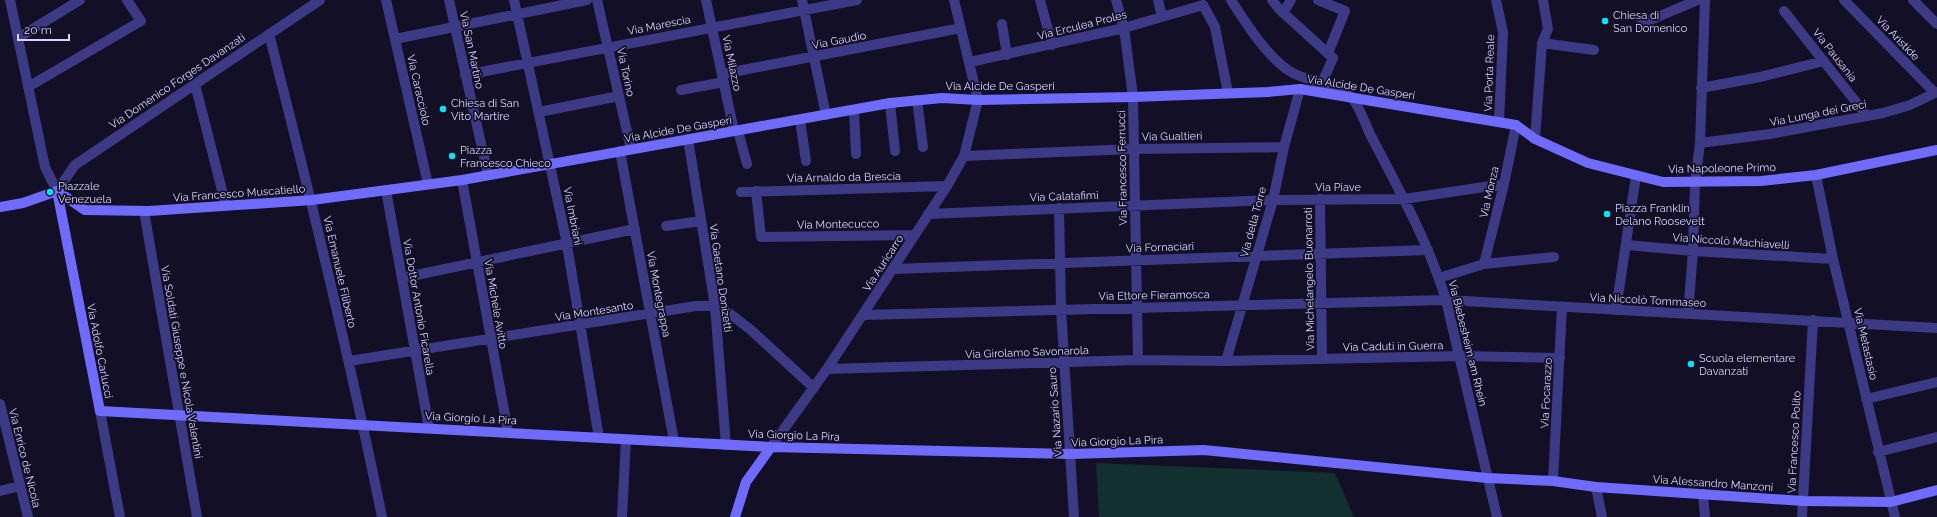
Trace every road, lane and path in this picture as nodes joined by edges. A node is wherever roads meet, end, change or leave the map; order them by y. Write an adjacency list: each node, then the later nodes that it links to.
1 (10, 0): 39 (street)
2 (127, 0): 55 (street)
3 (320, 0): 38 (street, Via Domenico Forges Davanzati)
4 (386, 0): 40 (street, Via Caracciolo)
5 (449, 0): 34 (street, Via San Martino)
6 (514, 0): 29 (street, Via Imbriani)
7 (587, 0): 29 (street)
8 (597, 0): 43 (street, Via Torino)
9 (706, 0): 35 (street, Via Milazzo)
10 (802, 0): 26 (street)
11 (857, 0): 26 (street, Via Marescia)
12 (954, 0): 36 (street, Via Auricarro)
13 (1040, 0): 42 (street)
14 (1116, 0): 37 (street, Via Francesco Ferrucci)
15 (1158, 0): 30 (street)
16 (1231, 0): 53 (street)
17 (1272, 0): 28 (street)
18 (1291, 0): 28 (street)
19 (1318, 0): 45 (street)
20 (1496, 0): 72 (street, Via Porta Reale)
21 (1543, 0): 41 (street)
22 (1698, 0): 32 (street); 56 (street)
23 (1844, 0): 59 (street, Via Aristide)
24 (1913, 0): 33 (street)
25 (78, 1): 39 (street)
26 (804, 10): 35 (street, Via Marescia); 47 (street)
27 (1784, 11): 48 (street, Via Pausania)
28 (1283, 13): 45 (street)
29 (517, 15): 34 (street); 50 (street, Via Imbriani)
30 (1162, 17): 37 (street, Via Erculea Proles); 60 (street, Via Erculea Proles)
31 (1002, 24): 46 (street)
32 (1641, 24)
33 (1937, 24)
34 (455, 27): 40 (street); 51 (street, Via San Martino)
35 (712, 27): 43 (street, Via Marescia); 52 (street, Via Milazzo)
36 (961, 28): 47 (street, Via Gaudio); 49 (street, Via Auricarro)
37 (1124, 28): 42 (street, Via Erculea Proles); 62 (street, Via Francesco Ferrucci)
38 (269, 34): 54 (street, Via Domenico Forges Davanzati); 104 (street, Via Emanuele Filiberto)
39 (18, 38): 55 (street)
40 (395, 39): 95 (street, Via Caracciolo)
41 (1542, 42): 44 (street); 76 (street)
42 (1052, 45): 46 (street, Via Erculea Proles)
43 (608, 47): 50 (street, Via Marescia); 61 (street, Via Torino)
44 (1594, 50)
45 (1328, 53): 53 (street)
46 (1007, 55): 49 (street, Via Erculea Proles)
47 (813, 57): 52 (street, Via Gaudio); 69 (street)
48 (1824, 61): 56 (street); 70 (street, Via Pausania)
49 (970, 62): 65 (street, Via Auricarro)
50 (528, 63): 51 (street, Via Marescia); 68 (street, Via Imbriani)
51 (465, 75): 90 (street, Via San Martino)
52 (723, 78): 58 (street, Via Gaudio); 74 (street, Via Milazzo)
53 (1322, 83): 63 (street)
54 (195, 84): 99 (street, Via Domenico Forges Davanzati); 106 (street)
55 (28, 87): 99 (street)
56 (1702, 88): 77 (street)
57 (1300, 89): 60 (street, Via Alcide De Gasperi); 63 (street, Via Alcide De Gasperi); 79 (street, Via della Torre)
58 (681, 90)
59 (1936, 92): 70 (street, Via Lunga dei Greci)
60 (1228, 93): 62 (street, Via Alcide De Gasperi)
61 (619, 96): 68 (street); 80 (street, Via Torino)
62 (1133, 97): 65 (street, Via Alcide De Gasperi); 81 (street, Via Francesco Ferrucci)
63 (1351, 97): 72 (street, Via Alcide De Gasperi); 103 (street, Via Biebesheim am Rhein)
64 (917, 100): 65 (street, Via Alcide De Gasperi); 66 (street, Via Alcide De Gasperi); 78 (street)
65 (978, 100): 86 (street, Via Auricarro)
66 (890, 103): 67 (street, Via Alcide De Gasperi); 84 (street)
67 (854, 110): 69 (street, Via Alcide De Gasperi); 85 (street)
68 (539, 112): 88 (street, Via Imbriani)
69 (826, 115): 71 (street, Via Alcide De Gasperi)
70 (1867, 116): 77 (street, Via Lunga dei Greci)
71 (800, 120): 74 (street, Via Alcide De Gasperi); 87 (street)
72 (1500, 122): 73 (street, Via Alcide De Gasperi)
73 (1516, 125): 76 (street, Via Napoleone Primo); 96 (street, Via Monza)
74 (736, 131): 75 (street, Via Alcide De Gasperi); 89 (street, Via Milazzo)
75 (688, 139): 80 (street, Via Alcide De Gasperi); 112 (street, Via Gaetano Donizetti)
76 (1535, 139): 92 (street, Via Napoleone Primo)
77 (1700, 143): 94 (street)
78 (923, 147)
79 (1284, 147): 81 (street, Via Gualtieri); 105 (street, Via della Torre)
80 (630, 149): 83 (street, Via Alcide De Gasperi)
81 (1134, 149): 86 (street, Via Gualtieri); 107 (street, Via Francesco Ferrucci)
82 (1937, 150): 91 (street, Via Napoleone Primo)
83 (620, 151): 88 (street, Via Alcide De Gasperi); 114 (street, Via Montegrappa)
84 (895, 151)
85 (856, 154)
86 (964, 156): 97 (street, Via Auricarro)
87 (806, 161)
88 (551, 164): 90 (street, Via Alcide De Gasperi); 116 (street, Via Imbriani)
89 (747, 164)
90 (488, 175): 93 (street)
91 (1816, 175): 94 (street, Via Napoleone Primo); 123 (street, Via Metastasio)
92 (1636, 176): 94 (street, Via Napoleone Primo); 117 (street)
93 (462, 180): 95 (street); 125 (street, Via Michele Avitto)
94 (1694, 183): 119 (street)
95 (428, 184): 98 (street, Via Francesco Muscatiello)
96 (1504, 184): 103 (street, Via Piave); 127 (street, Via Monza)
97 (947, 186): 100 (street, Via Arnaldo da Brescia); 111 (street, Via Auricarro)
98 (386, 190): 104 (street, Via Francesco Muscatiello); 129 (street, Via Dottor Antonio Ficarella)
99 (56, 191): 108 (street); 110 (street, Via Francesco Muscatiello); 160 (street, Via Adolfo Carlucci)
100 (756, 191): 101 (street, Via Arnaldo da Brescia); 115 (street, Via Montecucco)
101 (741, 192)
102 (1320, 199): 103 (street, Via Piave); 105 (street, Via Piave); 121 (street, Via Michelangelo Buonarroti)
103 (1404, 199): 118 (street, Via Biebesheim am Rhein)
104 (312, 200): 106 (street, Via Francesco Muscatiello); 152 (street, Via Emanuele Filiberto)
105 (1273, 200): 107 (street, Via Calatafimi); 120 (street, Via della Torre)
106 (226, 206): 110 (street, Via Francesco Muscatiello)
107 (1135, 206): 109 (street, Via Calatafimi); 124 (street, Via Francesco Ferrucci)
108 (0, 207)
109 (1059, 208): 111 (street, Via Calatafimi); 126 (street, Via Nazario Sauro)
110 (144, 211): 161 (street, Via Soldati Giuseppe e Nicola Valentini)
111 (928, 214): 115 (street, Via Auricarro)
112 (701, 221): 113 (street); 133 (street, Via Gaetano Donizetti)
113 (666, 226)
114 (635, 229): 116 (street); 139 (street, Via Montegrappa)
115 (915, 235): 128 (street, Via Auricarro)
116 (567, 243): 125 (street); 144 (street, Via Imbriani)
117 (1626, 245): 119 (street, Via Niccolò Machiavelli); 138 (street)
118 (1428, 250): 121 (street, Via Fornaciari); 130 (street, Via Biebesheim am Rhein)
119 (1693, 251): 123 (street, Via Niccolò Machiavelli); 140 (street)
120 (1257, 255): 121 (street, Via Fornaciari); 124 (street, Via Fornaciari); 134 (street, Via della Torre)
121 (1322, 255): 132 (street, Via Michelangelo Buonarroti)
122 (1554, 257): 127 (street)
123 (1833, 259): 143 (street, Via Metastasio)
124 (1136, 261): 126 (street, Via Fornaciari); 135 (street, Via Francesco Ferrucci)
125 (477, 262): 129 (street); 146 (street, Via Michele Avitto)
126 (1060, 263): 128 (street, Via Fornaciari); 137 (street, Via Nazario Sauro)
127 (1484, 264): 130 (street)
128 (894, 269): 141 (street, Via Auricarro)
129 (402, 278): 147 (street, Via Dottor Antonio Ficarella)
130 (1439, 278): 131 (street, Via Biebesheim am Rhein)
131 (1446, 300): 132 (street, Via Ettore Fieramosca); 136 (street, Via Niccolò Tommaseo); 148 (street, Via Biebesheim am Rhein)
132 (1322, 303): 134 (street, Via Ettore Fieramosca); 151 (street, Via Michelangelo Buonarroti)
133 (716, 306): 139 (street, Via Montesanto); 157 (street); 169 (street, Via Gaetano Donizetti)
134 (1242, 306): 135 (street, Via Ettore Fieramosca); 153 (street, Via della Torre)
135 (1137, 307): 137 (street, Via Ettore Fieramosca); 150 (street, Via Francesco Ferrucci)
136 (1562, 307): 138 (street, Via Niccolò Tommaseo); 149 (street, Via Focarazzo)
137 (1061, 309): 141 (street, Via Ettore Fieramosca); 154 (street, Via Nazario Sauro)
138 (1616, 310): 140 (street, Via Niccolò Tommaseo)
139 (651, 314): 144 (street, Via Montesanto); 168 (street, Via Montegrappa)
140 (1688, 314): 142 (street, Via Niccolò Tommaseo)
141 (863, 315): 155 (street, Via Auricarro)
142 (1813, 320): 143 (street, Via Niccolò Tommaseo); 180 (street, Via Francesco Polito)
143 (1849, 324): 145 (street, Via Niccolò Tommaseo); 158 (street, Via Metastasio)
144 (580, 325): 146 (street, Via Montesanto); 166 (street, Via Imbriani)
145 (1937, 328)
146 (490, 339): 147 (street, Via Montesanto); 164 (street, Via Michele Avitto)
147 (415, 350): 152 (street, Via Montesanto); 163 (street, Via Dottor Antonio Ficarella)
148 (1460, 356): 149 (street, Via Caduti in Guerra); 151 (street, Via Caduti in Guerra); 173 (street, Via Biebesheim am Rhein)
149 (1560, 358): 174 (street, Via Focarazzo)
150 (1138, 360): 153 (street, Via Girolamo Savonarola); 154 (street, Via Girolamo Savonarola)
151 (1322, 360): 153 (street, Via Caduti in Guerra)
152 (348, 361): 162 (street, Via Emanuele Filiberto)
153 (1226, 361)
154 (1064, 364): 155 (street, Via Girolamo Savonarola); 172 (street, Via Nazario Sauro)
155 (828, 369): 157 (street, Via Auricarro)
156 (1937, 382): 158 (street)
157 (814, 388): 170 (street, Via Auricarro)
158 (1866, 399): 171 (street, Via Metastasio)
159 (0, 404): 175 (street, Via Enrico de Nicola)
160 (100, 411): 161 (street, Via Giorgio La Pira); 183 (street, Via Adolfo Carlucci)
161 (178, 416): 162 (street, Via Giorgio La Pira); 184 (street, Via Soldati Giuseppe e Nicola Valentini)
162 (363, 426): 163 (street, Via Giorgio La Pira); 185 (street, Via Emanuele Filiberto)
163 (429, 428): 164 (street, Via Giorgio La Pira)
164 (508, 432): 166 (street, Via Giorgio La Pira)
165 (1937, 437): 171 (street)
166 (599, 438): 167 (street, Via Giorgio La Pira)
167 (626, 439): 168 (street, Via Giorgio La Pira); 186 (street)
168 (674, 441): 169 (street, Via Giorgio La Pira)
169 (726, 445): 170 (street, Via Giorgio La Pira)
170 (770, 447): 172 (street, Via Giorgio La Pira); 187 (street, Via Auricarro)
171 (1878, 452): 181 (street, Via Metastasio)
172 (1070, 454): 173 (street, Via Giorgio La Pira); 188 (street, Via Nazario Sauro)
173 (1487, 478): 174 (street, Via Alessandro Manzoni); 189 (street, Via Biebesheim am Rhein)
174 (1553, 481): 176 (street, Via Alessandro Manzoni)
175 (20, 486): 178 (street); 182 (street, Via Enrico de Nicola)
176 (1596, 487): 179 (street, Via Alessandro Manzoni); 190 (street)
177 (1937, 490): 181 (street, Via Alessandro Manzoni)
178 (0, 491)
179 (1703, 494): 180 (street, Via Alessandro Manzoni); 191 (street)
180 (1803, 501): 181 (street, Via Alessandro Manzoni); 192 (street, Via Francesco Polito)
181 (1891, 502): 193 (street, Via Metastasio)
182 (28, 517)
183 (120, 517)
184 (197, 517)
185 (382, 517)
186 (622, 517)
187 (735, 517)
188 (1074, 517)
189 (1497, 517)
190 (1602, 517)
191 (1705, 517)
192 (1802, 517)
193 (1895, 517)

